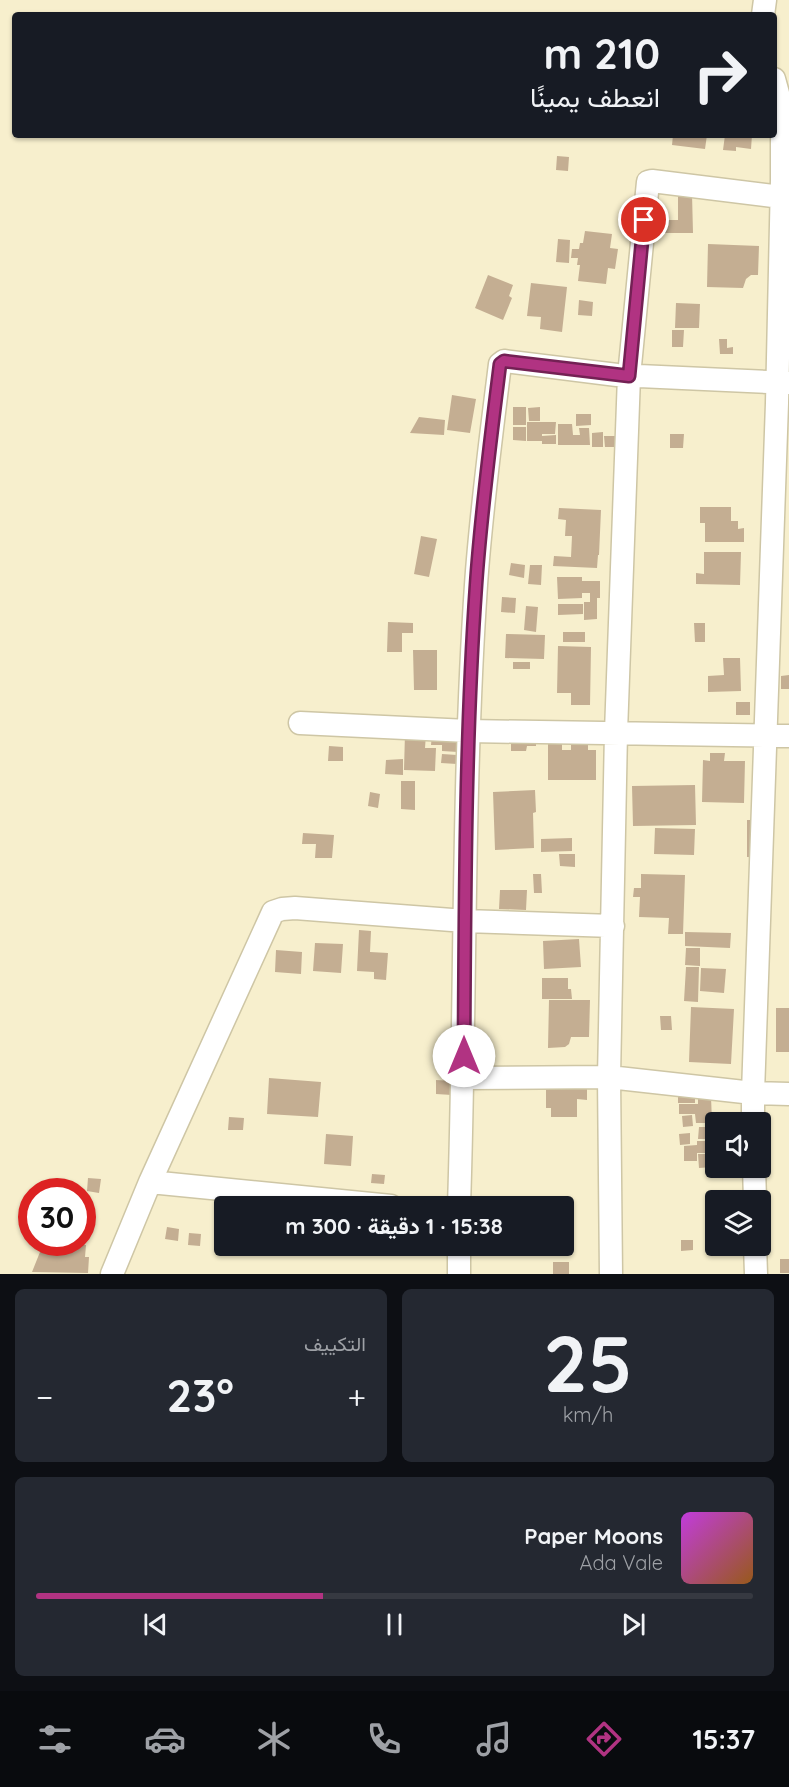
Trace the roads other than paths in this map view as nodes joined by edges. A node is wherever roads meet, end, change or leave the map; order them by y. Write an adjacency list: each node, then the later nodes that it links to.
1 (777, 91): 2 (street)
2 (782, 197): 3 (street); 4 (street)
3 (629, 376): 4 (street); 6 (street); 7 (street)
4 (783, 383): 8 (street)
5 (300, 723): 6 (street)
6 (468, 731): 7 (street); 10 (street)
7 (616, 732): 8 (street); 11 (street)
8 (764, 735): 9 (street); 14 (street)
9 (789, 736)
10 (465, 921): 11 (street); 13 (street); 17 (street)
11 (614, 926): 12 (street)
12 (609, 1077): 13 (street); 14 (street); 24 (street)
13 (464, 1078): 19 (street)
14 (753, 1093): 15 (street); 16 (street)
15 (789, 1094)
16 (753, 1112)
17 (150, 1182): 18 (street); 22 (street)
18 (291, 1196)
19 (459, 1196)
20 (459, 1256): 23 (street)
21 (755, 1256): 25 (street)
22 (112, 1274)
23 (459, 1274)
24 (610, 1274)
25 (756, 1274)

